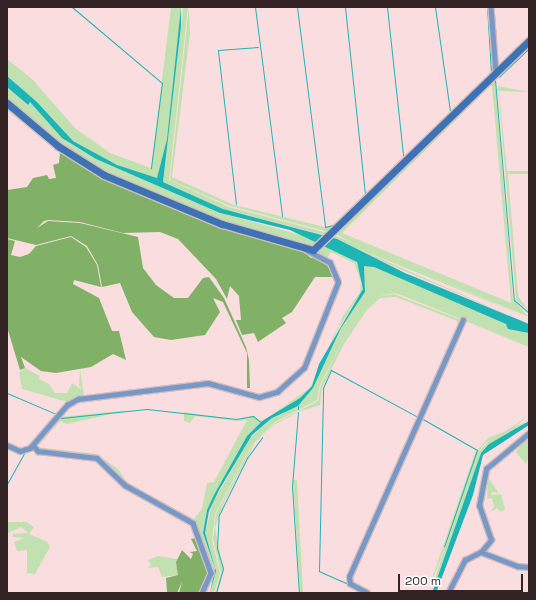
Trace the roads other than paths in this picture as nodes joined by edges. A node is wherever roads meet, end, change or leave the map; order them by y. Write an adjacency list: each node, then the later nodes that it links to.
1 (492, 7): 3 (street)
2 (529, 41): 3 (main road)
3 (496, 73): 5 (main road)
4 (7, 103): 5 (main road)
5 (307, 251): 8 (street)
6 (463, 320): 13 (street)
7 (529, 433): 10 (street)
8 (33, 445): 9 (street); 12 (street)
9 (7, 446)
10 (481, 552): 11 (street); 14 (street)
11 (529, 567)
12 (202, 593)
13 (368, 593)
14 (448, 593)

